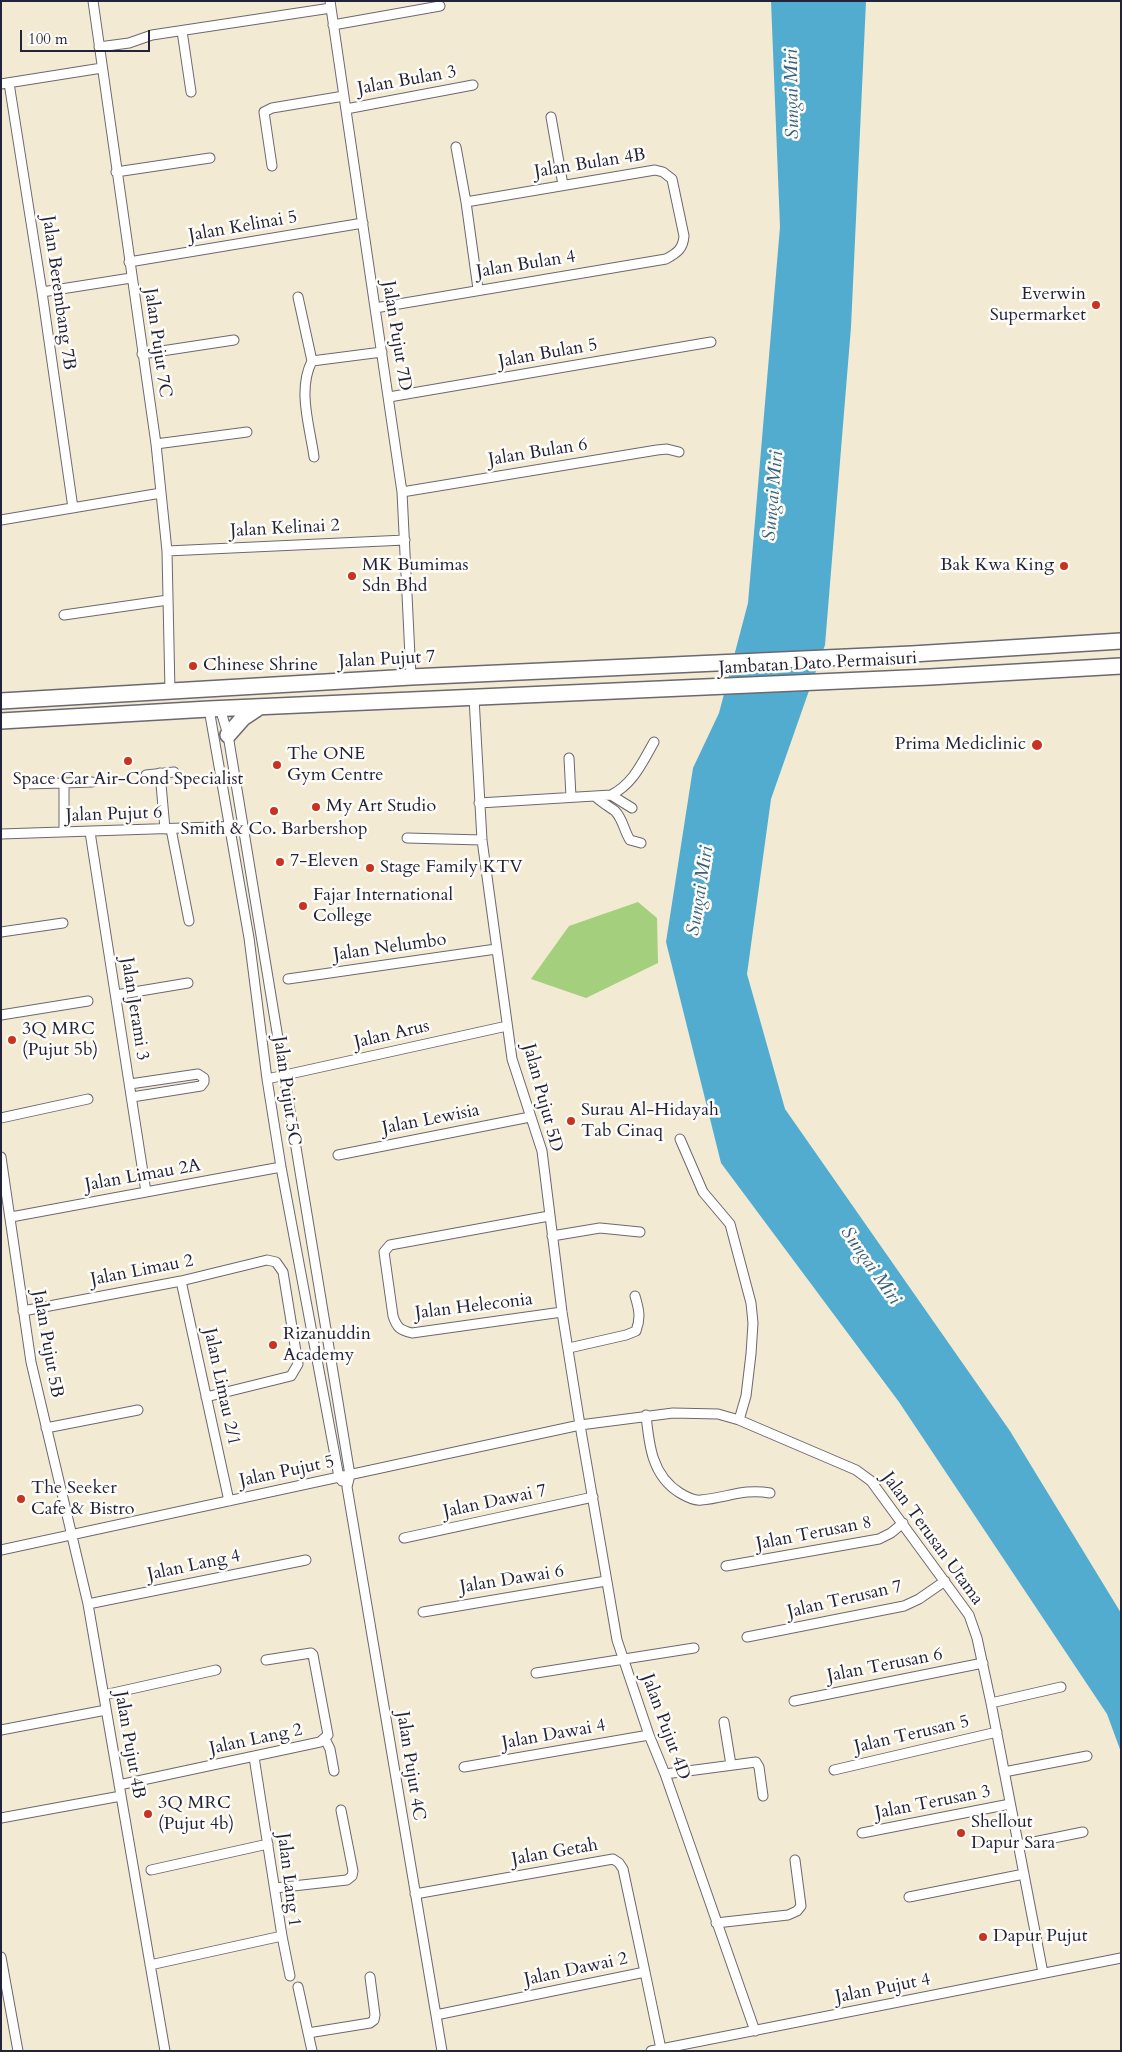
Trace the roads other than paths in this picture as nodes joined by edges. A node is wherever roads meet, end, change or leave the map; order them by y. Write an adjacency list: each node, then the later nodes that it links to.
1 (93, 1): 6 (street, Jalan Pujut 7C)
2 (330, 5): 4 (street, Jalan Pujut 7D); 5 (street)
3 (440, 6): 4 (street)
4 (333, 25): 11 (street, Jalan Pujut 7D)
5 (182, 31): 6 (street); 10 (street)
6 (100, 47): 7 (street, Jalan Pujut 7C)
7 (102, 68): 8 (street); 17 (street, Jalan Pujut 7C)
8 (5, 83): 25 (street, Jalan Berembang 7B)
9 (473, 86): 12 (street, Jalan Bulan 3)
10 (191, 92)
11 (344, 96): 12 (street, Jalan Pujut 7D); 16 (street)
12 (346, 109): 20 (street, Jalan Pujut 7D)
13 (551, 117): 18 (street)
14 (456, 147): 19 (street)
15 (210, 158): 17 (street)
16 (272, 166)
17 (116, 172): 22 (street, Jalan Pujut 7C)
18 (563, 185): 19 (street, Jalan Bulan 4B); 21 (street, Jalan Bulan 4B)
19 (466, 202): 24 (street)
20 (363, 223): 22 (street, Jalan Kelinai 5); 27 (street, Jalan Pujut 7D)
21 (680, 250): 24 (street, Jalan Bulan 4)
22 (129, 262): 23 (street, Jalan Pujut 7C)
23 (131, 278): 25 (street); 31 (street, Jalan Pujut 7C)
24 (478, 289): 27 (street, Jalan Bulan 4)
25 (42, 292): 40 (street, Jalan Berembang 7B)
26 (298, 297): 32 (street)
27 (375, 308): 30 (street, Jalan Pujut 7D)
28 (234, 340): 31 (street)
29 (712, 342): 33 (street, Jalan Bulan 5)
30 (382, 352): 32 (street); 33 (street, Jalan Pujut 7D)
31 (142, 354): 35 (street, Jalan Pujut 7C)
32 (312, 362): 37 (street)
33 (389, 397): 38 (street, Jalan Pujut 7D)
34 (247, 432): 35 (street)
35 (156, 444): 39 (street, Jalan Pujut 7C)
36 (679, 452): 38 (street, Jalan Bulan 6)
37 (314, 457)
38 (402, 492): 42 (street, Jalan Pujut 7D)
39 (161, 494): 40 (street); 43 (street, Jalan Pujut 7C)
40 (73, 508): 41 (street)
41 (1, 520)
42 (405, 540): 43 (street, Jalan Kelinai 2); 49 (street, Jalan Pujut 7D)
43 (167, 551): 44 (street, Jalan Pujut 7C)
44 (168, 600): 45 (street); 50 (street, Jalan Pujut 7C)
45 (64, 616)
46 (1121, 641): 47 (main road, Jambatan Dato Permaisuri)
47 (715, 664): 49 (main road, Jalan Pujut 7)
48 (1121, 666): 52 (main road, Jambatan Dato Permaisuri)
49 (411, 677): 50 (main road, Jalan Pujut 7)
50 (170, 692): 51 (main road, Jalan Pujut 7)
51 (96, 696): 53 (main road, Jalan Pujut 7); 55 (main road)
52 (474, 698): 54 (main road); 71 (street, Jalan Pujut 5D)
53 (1, 701)
54 (259, 707): 55 (main road); 57 (main road)
55 (215, 708): 56 (main road); 57 (street, Jalan Pujut 5C); 67 (street, Jalan Pujut 5C)
56 (1, 721)
57 (228, 735): 66 (street, Jalan Pujut 5C)
58 (654, 742): 68 (street)
59 (569, 758): 70 (street)
60 (174, 772): 61 (street)
61 (160, 773): 62 (street); 75 (street)
62 (146, 775)
63 (92, 782): 64 (street)
64 (64, 783): 65 (street); 76 (street)
65 (26, 784)
66 (236, 786): 67 (street); 73 (street, Jalan Pujut 5C)
67 (224, 789): 74 (street, Jalan Pujut 5C)
68 (611, 794): 69 (street); 72 (street)
69 (596, 796): 70 (street); 81 (street)
70 (571, 797): 71 (street)
71 (479, 803): 80 (street, Jalan Pujut 5D)
72 (632, 808)
73 (243, 826): 74 (street, Jalan Pujut 6); 85 (street, Jalan Pujut 5C)
74 (228, 827): 75 (street, Jalan Pujut 6); 86 (street, Jalan Pujut 5C)
75 (168, 829): 77 (street, Jalan Pujut 6); 82 (street)
76 (64, 832): 77 (street, Jalan Pujut 6); 78 (street, Jalan Pujut 6)
77 (90, 832): 90 (street, Jalan Jerami 3)
78 (1, 834)
79 (407, 838): 80 (street)
80 (482, 840): 87 (street, Jalan Pujut 5D)
81 (641, 843)
82 (189, 921)
83 (63, 923): 84 (street)
84 (1, 932)
85 (262, 936): 86 (street); 94 (street, Jalan Pujut 5C)
86 (249, 938): 95 (street, Jalan Pujut 5C)
87 (496, 949): 88 (street, Jalan Nelumbo); 93 (street, Jalan Pujut 5D)
88 (288, 980)
89 (188, 983): 90 (street)
90 (116, 995): 96 (street, Jalan Jerami 3)
91 (88, 1001): 92 (street)
92 (1, 1015)
93 (507, 1026): 94 (street, Jalan Arus); 99 (street, Jalan Pujut 5D)
94 (284, 1076): 95 (street, Jalan Arus); 121 (street, Jalan Pujut 5C)
95 (267, 1079): 104 (street, Jalan Pujut 5C)
96 (130, 1084): 97 (street, Jalan Jerami 3); 97 (street)
97 (132, 1098): 105 (street, Jalan Jerami 3)
98 (88, 1099): 100 (street)
99 (530, 1117): 102 (street, Jalan Lewisia); 106 (street, Jalan Pujut 5D)
100 (1, 1118)
101 (680, 1139): 118 (street)
102 (338, 1155)
103 (1, 1157): 107 (street, Jalan Pujut 5B)
104 (281, 1167): 105 (street, Jalan Limau 2A); 122 (street, Jalan Pujut 5C)
105 (146, 1192): 107 (street, Jalan Limau 2A)
106 (549, 1216): 109 (street, Jalan Pujut 5D); 113 (street, Jalan Heleconia)
107 (11, 1217): 112 (street, Jalan Pujut 5B)
108 (640, 1232): 109 (street)
109 (552, 1236): 113 (street, Jalan Pujut 5D)
110 (180, 1281): 112 (street, Jalan Limau 2); 115 (street, Jalan Limau 2/1); 115 (street, Jalan Limau 2)
111 (635, 1296): 114 (street)
112 (23, 1311): 120 (street, Jalan Pujut 5B)
113 (562, 1312): 114 (street, Jalan Pujut 5D)
114 (569, 1348): 119 (street, Jalan Pujut 5D)
115 (206, 1397): 126 (street, Jalan Limau 2/1)
116 (138, 1410): 120 (street)
117 (646, 1415): 118 (street, Jalan Terusan Utama); 119 (street, Jalan Terusan Utama); 124 (street)
118 (739, 1420): 127 (street, Jalan Terusan Utama)
119 (580, 1425): 121 (street, Jalan Pujut 5); 125 (street, Jalan Pujut 4D)
120 (46, 1428): 128 (street, Jalan Pujut 5B)
121 (350, 1475): 122 (street, Jalan Pujut 5); 123 (street)
122 (339, 1477): 123 (street); 126 (street, Jalan Pujut 5)
123 (347, 1487): 176 (street, Jalan Pujut 4C)
124 (770, 1493)
125 (592, 1497): 129 (street, Jalan Dawai 7); 134 (street, Jalan Pujut 4D)
126 (229, 1501): 128 (street, Jalan Pujut 5)
127 (903, 1523): 132 (street, Jalan Terusan 8); 133 (street, Jalan Terusan Utama)
128 (72, 1535): 130 (street, Jalan Pujut 5); 135 (street, Jalan Pujut 4B)
129 (404, 1538)
130 (1, 1550)
131 (306, 1560): 135 (street, Jalan Lang 4)
132 (726, 1566)
133 (945, 1580): 137 (street, Jalan Terusan 7); 141 (street, Jalan Terusan Utama)
134 (606, 1581): 136 (street, Jalan Dawai 6); 140 (street, Jalan Pujut 4D)
135 (88, 1604): 145 (street, Jalan Pujut 4B)
136 (423, 1612)
137 (747, 1637)
138 (694, 1648): 140 (street)
139 (266, 1660): 153 (street, Jalan Lang 2)
140 (623, 1660): 143 (street); 152 (street, Jalan Pujut 4D)
141 (983, 1663): 146 (street, Jalan Terusan 6); 147 (street, Jalan Terusan Utama)
142 (216, 1670): 145 (street)
143 (536, 1673)
144 (1060, 1687): 147 (street)
145 (104, 1696): 148 (street, Jalan Pujut 4B)
146 (794, 1701)
147 (991, 1703): 151 (street, Jalan Terusan Utama)
148 (106, 1710): 150 (street); 162 (street, Jalan Pujut 4B)
149 (724, 1722): 156 (street)
150 (1, 1730)
151 (997, 1732): 158 (street, Jalan Terusan 5); 160 (street, Jalan Terusan Utama)
152 (649, 1735): 157 (street, Jalan Dawai 4); 161 (street, Jalan Pujut 4D)
153 (325, 1739): 155 (street, Jalan Lang 2); 159 (street)
154 (1087, 1756): 160 (street)
155 (254, 1757): 162 (street, Jalan Lang 2); 170 (street, Jalan Lang 1)
156 (731, 1764): 161 (street); 164 (street)
157 (464, 1767)
158 (834, 1770)
159 (334, 1771)
160 (1004, 1772): 165 (street, Jalan Terusan Utama)
161 (665, 1774): 178 (street, Jalan Pujut 4D)
162 (119, 1785): 163 (street, Jalan Pujut 4B)
163 (121, 1796): 167 (street); 182 (street, Jalan Pujut 4B)
164 (763, 1796)
165 (1010, 1804): 169 (street, Jalan Terusan 3); 171 (street, Jalan Terusan Utama)
166 (342, 1810): 175 (street)
167 (1, 1818)
168 (1083, 1832): 171 (street)
169 (862, 1833)
170 (268, 1844): 173 (street); 175 (street, Jalan Lang 1)
171 (1019, 1845): 174 (street, Jalan Terusan Utama)
172 (795, 1860): 178 (street)
173 (152, 1870)
174 (1024, 1874): 177 (street); 184 (street, Jalan Terusan Utama)
175 (275, 1888): 179 (street, Jalan Lang 1)
176 (415, 1894): 183 (street, Jalan Getah); 188 (street, Jalan Pujut 4C)
177 (909, 1897)
178 (716, 1923): 189 (street, Jalan Pujut 4D)
179 (282, 1936): 182 (street, Jalan Lang 1); 185 (street)
180 (1121, 1958): 184 (street, Jalan Pujut 4)
181 (2, 1962): 192 (street)
182 (150, 1965): 193 (street, Jalan Pujut 4B)
183 (645, 1972): 188 (street, Jalan Dawai 2); 191 (street, Jalan Dawai 2)
184 (1043, 1973): 189 (street, Jalan Pujut 4)
185 (290, 1976)
186 (370, 1977): 190 (street)
187 (298, 1987): 190 (street)
188 (436, 2015): 195 (street, Jalan Pujut 4C)
189 (755, 2032): 191 (street, Jalan Pujut 4)
190 (308, 2033): 194 (street)
191 (656, 2050)
192 (18, 2051)
193 (164, 2051)
194 (312, 2051)
195 (442, 2051)

